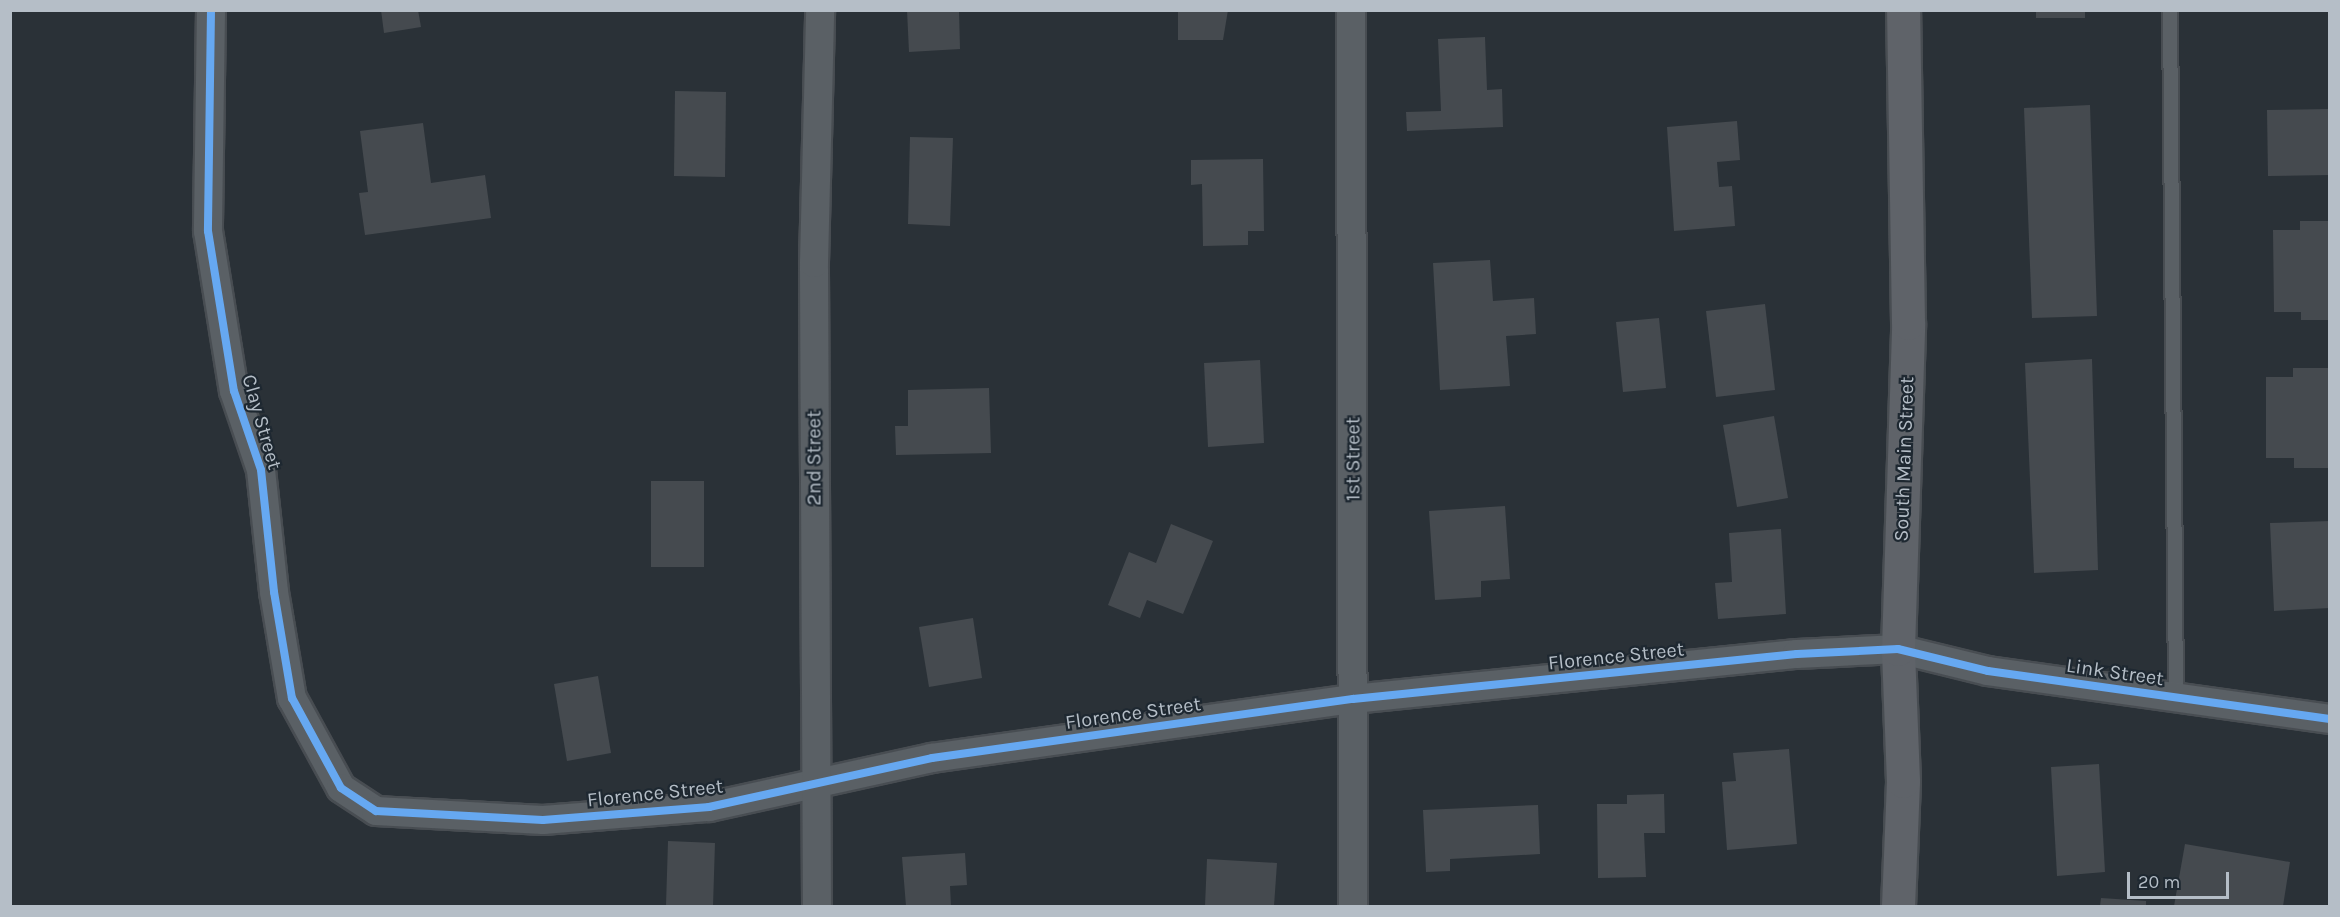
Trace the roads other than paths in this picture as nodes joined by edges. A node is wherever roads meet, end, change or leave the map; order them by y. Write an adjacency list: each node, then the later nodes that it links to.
1 (211, 10): 11 (street, Clay Street)
2 (820, 10): 10 (street, 2nd Street)
3 (1352, 10): 8 (street, 1st Street)
4 (1903, 10): 6 (street, South Main Street)
5 (2170, 10): 7 (lane)
6 (1898, 649): 7 (street, Link Street); 8 (street, Florence Street); 14 (street, South Main Street)
7 (2176, 698): 9 (street, Link Street)
8 (1353, 699): 10 (street, Florence Street); 13 (street, 1st Street)
9 (2330, 719)
10 (815, 786): 11 (street, Florence Street); 12 (street, 2nd Street)
11 (376, 811)
12 (817, 906)
13 (1353, 906)
14 (1898, 906)

